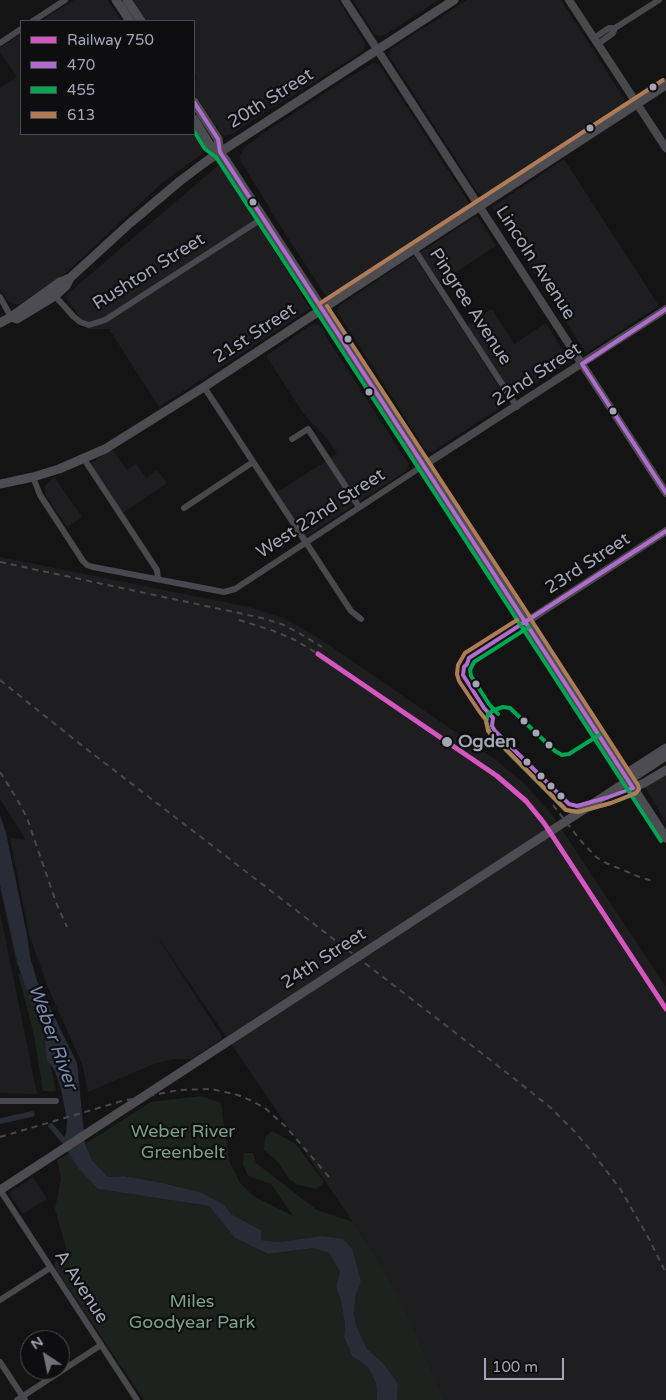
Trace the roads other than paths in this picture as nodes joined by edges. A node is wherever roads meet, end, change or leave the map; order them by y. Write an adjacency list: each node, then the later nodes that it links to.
1 (65, 0): 8 (street)
2 (116, 0): 9 (main road)
3 (127, 0): 10 (main road)
4 (345, 0): 14 (street, Lincoln Avenue)
5 (454, 0): 14 (main road, 20th Street)
6 (569, 0): 12 (street)
7 (659, 0): 12 (street)
8 (35, 20)
9 (129, 20)
10 (140, 20)
11 (20, 30): 13 (street)
12 (596, 41): 17 (street)
13 (0, 43)
14 (378, 50): 20 (main road, 20th Street); 21 (street, Lincoln Avenue)
15 (666, 85): 17 (main road, 21st Street)
16 (195, 104): 20 (main road)
17 (637, 104): 19 (street); 21 (main road, 21st Street)
18 (195, 121): 20 (main road)
19 (666, 148)
20 (220, 152): 22 (main road); 24 (main road, 20th Street)
21 (479, 206): 23 (main road, 21st Street); 31 (street, Lincoln Avenue)
22 (263, 218): 25 (street, Rushton Street); 27 (main road)
23 (414, 250): 27 (main road, 21st Street); 33 (street, Pingree Avenue)
24 (70, 278): 25 (main road, 20th Street); 29 (main road, 20th Street)
25 (55, 296): 29 (main road, 20th Street)
26 (0, 297): 29 (street)
27 (322, 309): 32 (main road, 21st Street); 37 (main road)
28 (666, 309): 31 (street, 22nd Street)
29 (11, 317): 30 (main road, 20th Street)
30 (0, 323)
31 (582, 364): 33 (street, 22nd Street); 40 (street, Lincoln Avenue)
32 (204, 387): 35 (main road, 21st Street); 36 (street)
33 (516, 406): 37 (street, 22nd Street)
34 (292, 439): 41 (street)
35 (84, 459): 38 (main road, 21st Street); 45 (street)
36 (253, 462): 42 (street); 44 (street)
37 (424, 466): 41 (street, West 22nd Street); 47 (main road)
38 (34, 478): 39 (main road, 21st Street); 45 (street)
39 (0, 484)
40 (666, 493)
41 (359, 507): 44 (street, West 22nd Street)
42 (184, 508)
43 (666, 531): 47 (street, 23rd Street)
44 (305, 542): 45 (street, West 22nd Street); 46 (street)
45 (158, 579)
46 (361, 619)
47 (526, 622): 51 (main road)
48 (666, 748): 51 (main road)
49 (666, 756): 56 (main road, 24th Street)
50 (666, 770): 52 (main road)
51 (624, 775): 52 (main road)
52 (633, 788): 53 (main road)
53 (666, 838)
54 (0, 1101): 55 (street)
55 (56, 1101)
56 (0, 1190): 57 (street, A Avenue)
57 (50, 1268): 58 (street); 59 (street, A Avenue)
58 (0, 1300)
59 (101, 1345): 61 (street); 62 (street, A Avenue)
60 (0, 1362): 61 (street)
61 (21, 1399)
62 (137, 1400)

